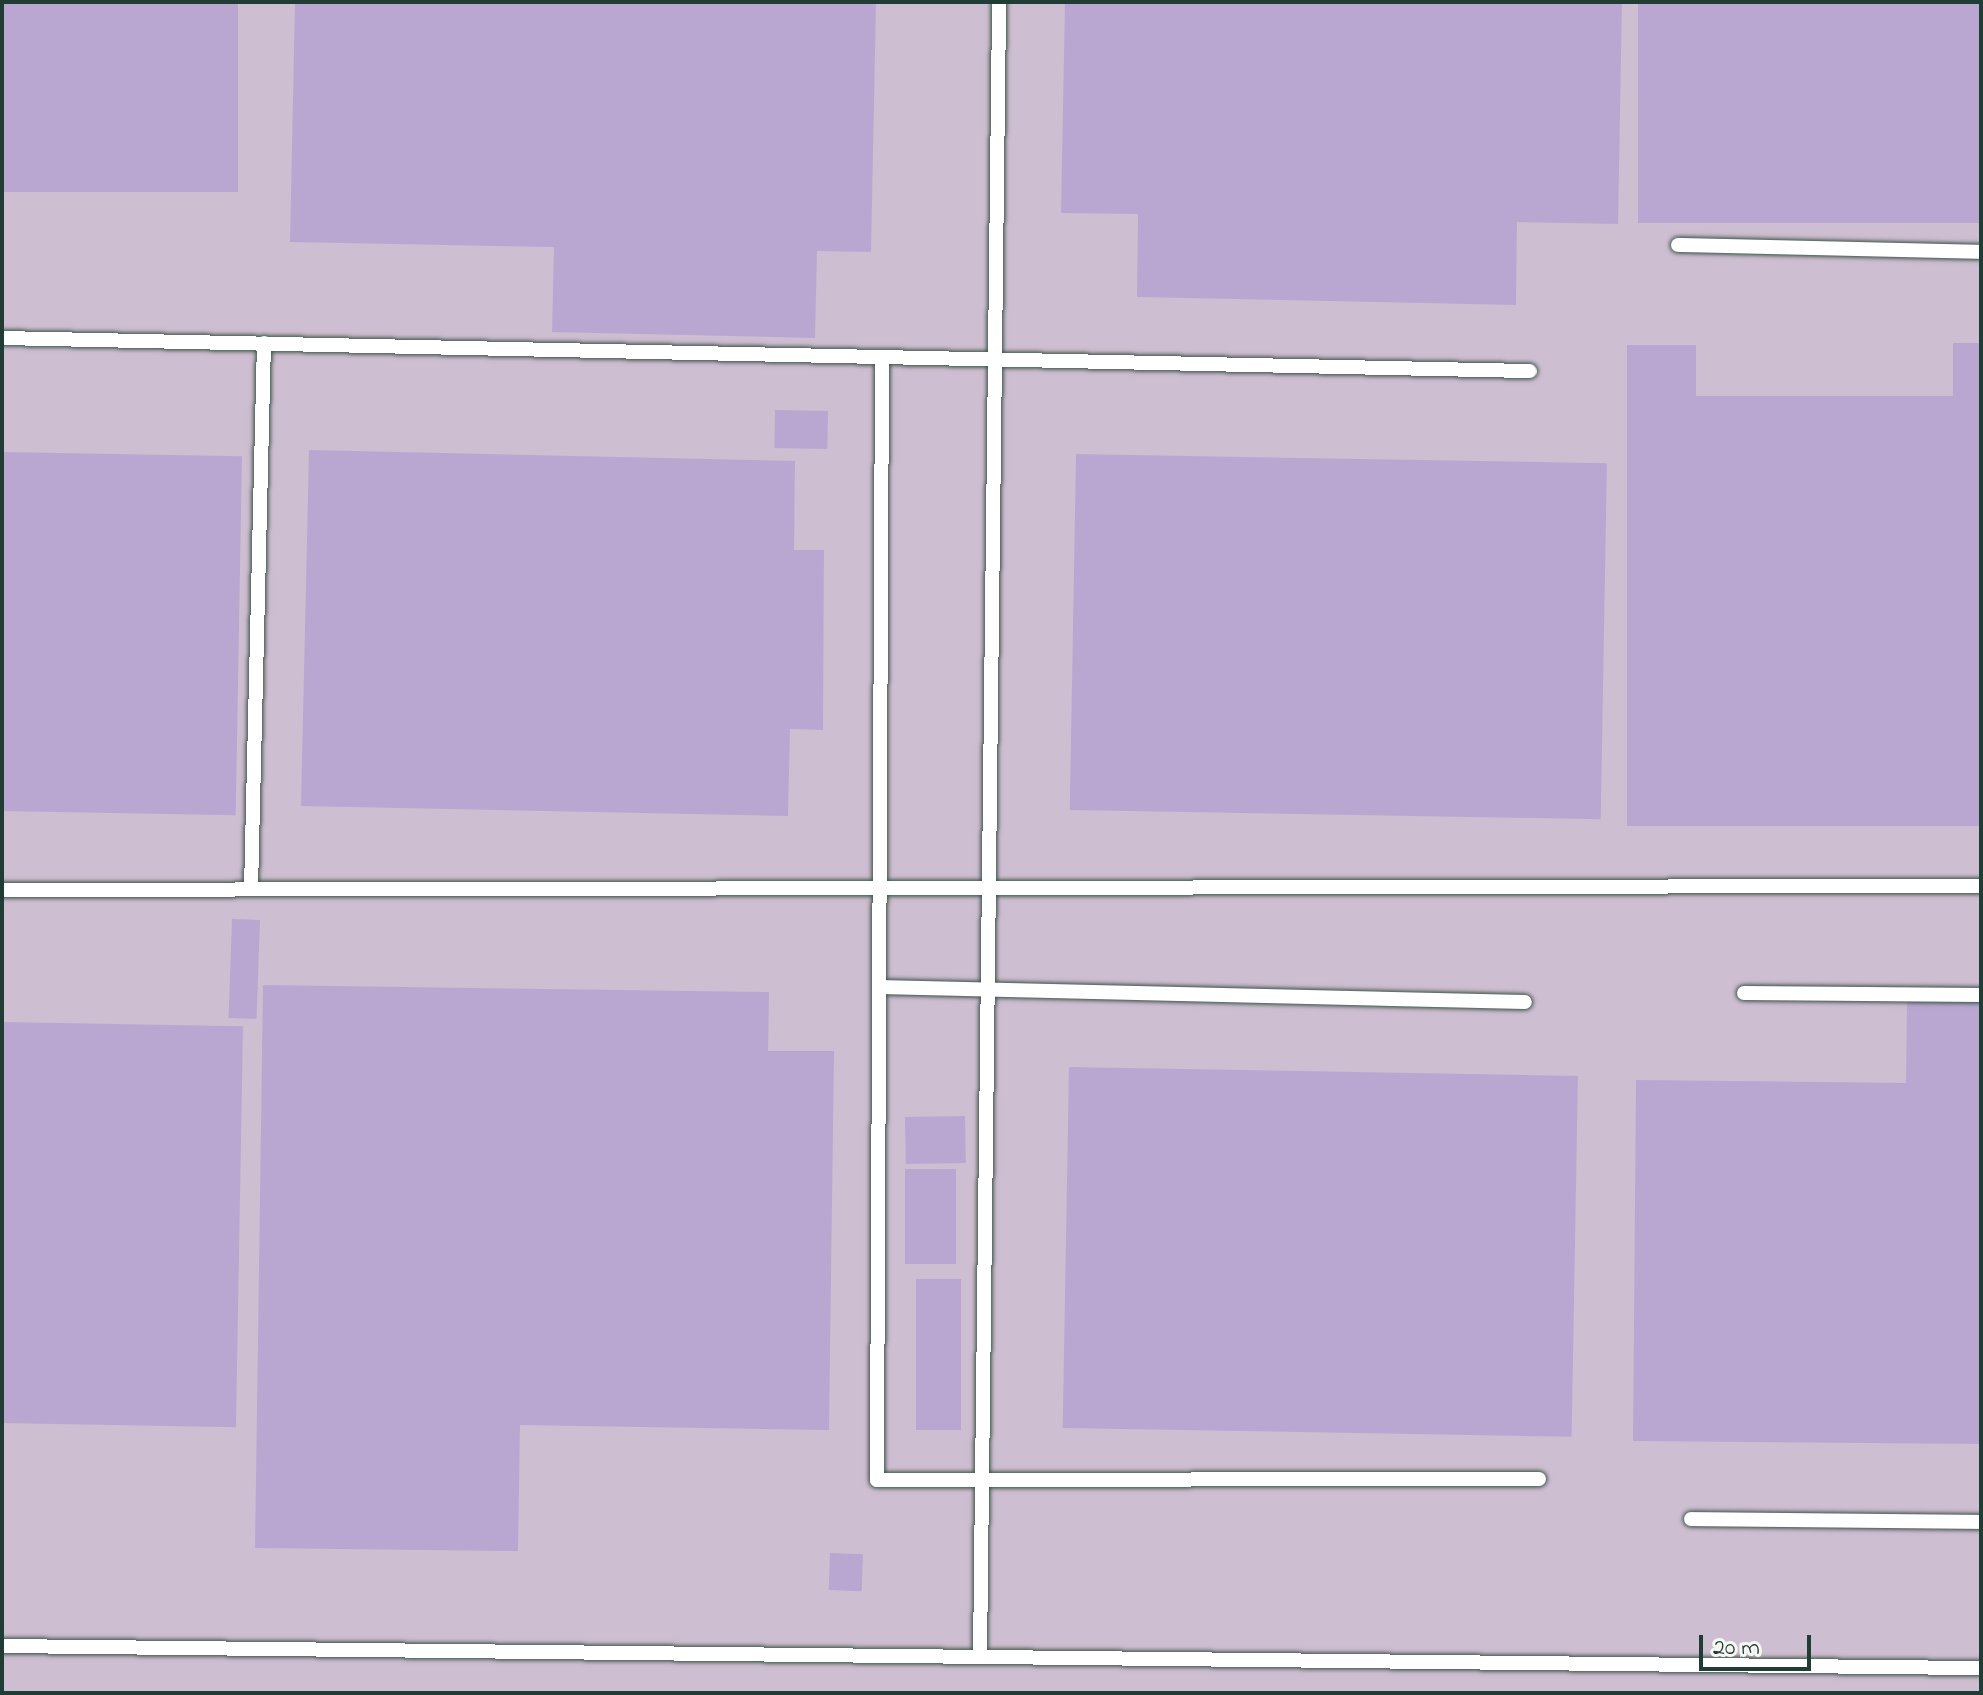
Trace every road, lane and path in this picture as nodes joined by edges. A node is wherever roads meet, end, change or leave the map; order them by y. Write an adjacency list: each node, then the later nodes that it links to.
1 (999, 2): 7 (lane)
2 (1678, 245): 3 (lane)
3 (1981, 252)
4 (2, 338): 5 (lane)
5 (264, 343): 6 (lane); 12 (lane)
6 (882, 357): 7 (lane); 10 (lane)
7 (995, 360): 8 (lane); 11 (lane)
8 (1530, 371)
9 (1981, 886): 11 (lane)
10 (880, 888): 11 (lane); 12 (lane); 14 (lane)
11 (990, 888): 15 (lane)
12 (251, 889): 13 (lane)
13 (2, 890)
14 (879, 987): 15 (lane); 20 (lane)
15 (989, 988): 18 (lane); 20 (lane)
16 (1744, 993): 17 (lane)
17 (1981, 995)
18 (1525, 1002)
19 (1539, 1479): 20 (lane)
20 (984, 1480): 24 (lane)
21 (1691, 1519): 22 (lane)
22 (1981, 1522)
23 (2, 1646): 24 (lane)
24 (980, 1657): 25 (lane)
25 (1981, 1668)

